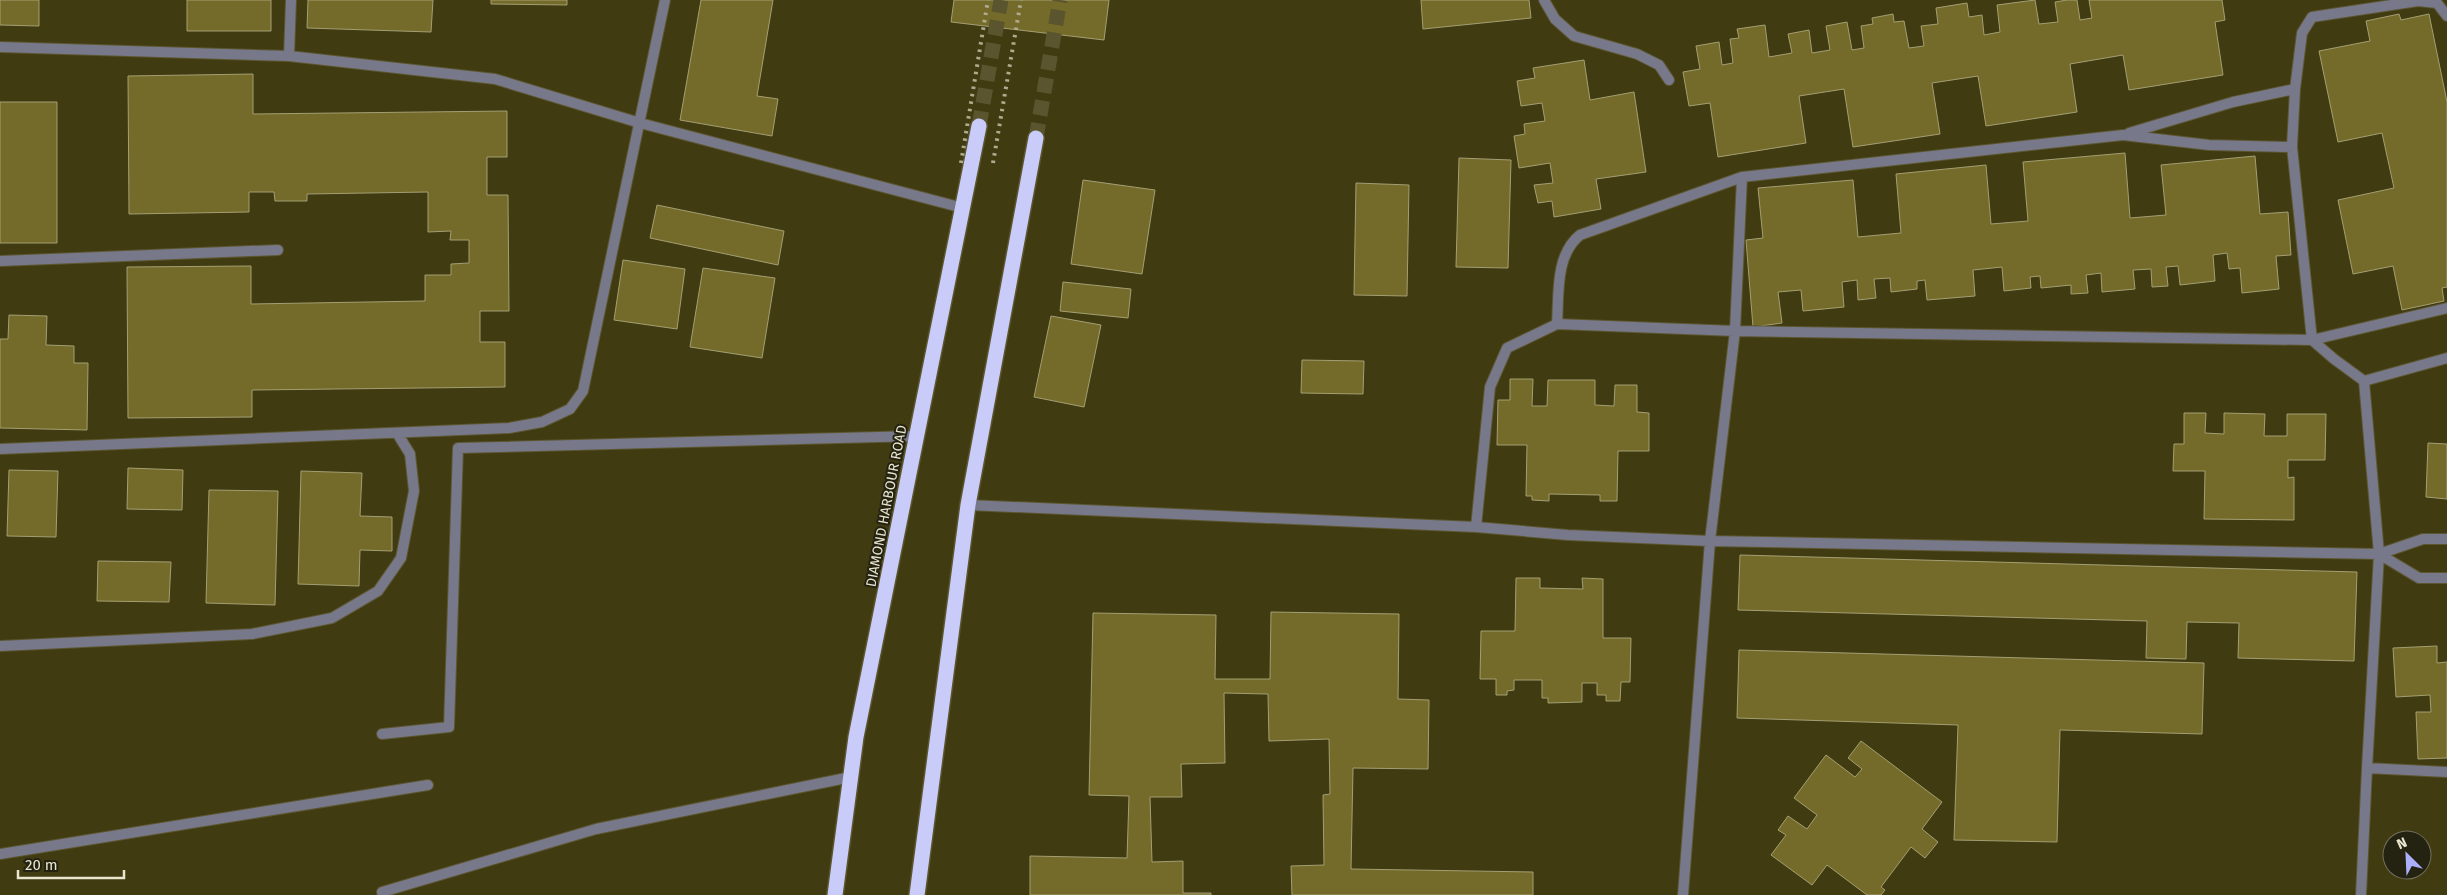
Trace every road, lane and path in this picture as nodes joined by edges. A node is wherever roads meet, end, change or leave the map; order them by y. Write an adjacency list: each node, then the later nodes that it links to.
1 (291, 0): 6 (street)
2 (665, 0): 9 (street)
3 (1544, 0): 7 (street)
4 (2447, 16): 8 (street)
5 (0, 47): 6 (street)
6 (289, 56): 9 (street)
7 (1669, 80)
8 (2295, 89): 11 (street); 13 (street)
9 (640, 123): 15 (street); 24 (street)
10 (979, 126): 15 (highway, DIAMOND HARBOUR ROAD)
11 (2123, 135): 13 (street); 14 (street)
12 (1036, 138): 27 (highway)
13 (2292, 147): 21 (street)
14 (1742, 178): 19 (street); 20 (street)
15 (963, 208): 25 (highway, DIAMOND HARBOUR ROAD)
16 (278, 250): 17 (street)
17 (0, 261)
18 (2447, 308): 21 (street)
19 (1557, 324): 20 (street); 28 (street)
20 (1735, 331): 21 (street); 30 (street)
21 (2312, 340): 23 (street)
22 (2447, 358): 23 (street)
23 (2364, 380): 31 (street)
24 (396, 433): 26 (street); 33 (street)
25 (917, 436): 34 (street); 37 (highway, DIAMOND HARBOUR ROAD)
26 (0, 449)
27 (968, 505): 28 (street); 42 (highway)
28 (1476, 527): 30 (street)
29 (2447, 539): 31 (street)
30 (1710, 541): 31 (street); 43 (street)
31 (2380, 554): 32 (street); 35 (street)
32 (2447, 578)
33 (0, 646)
34 (382, 734)
35 (2367, 768): 36 (street); 44 (street)
36 (2447, 772)
37 (851, 777): 40 (street); 41 (highway, DIAMOND HARBOUR ROAD)
38 (428, 786): 39 (street)
39 (0, 854)
40 (382, 892)
41 (835, 895)
42 (917, 895)
43 (1683, 895)
44 (2361, 895)

